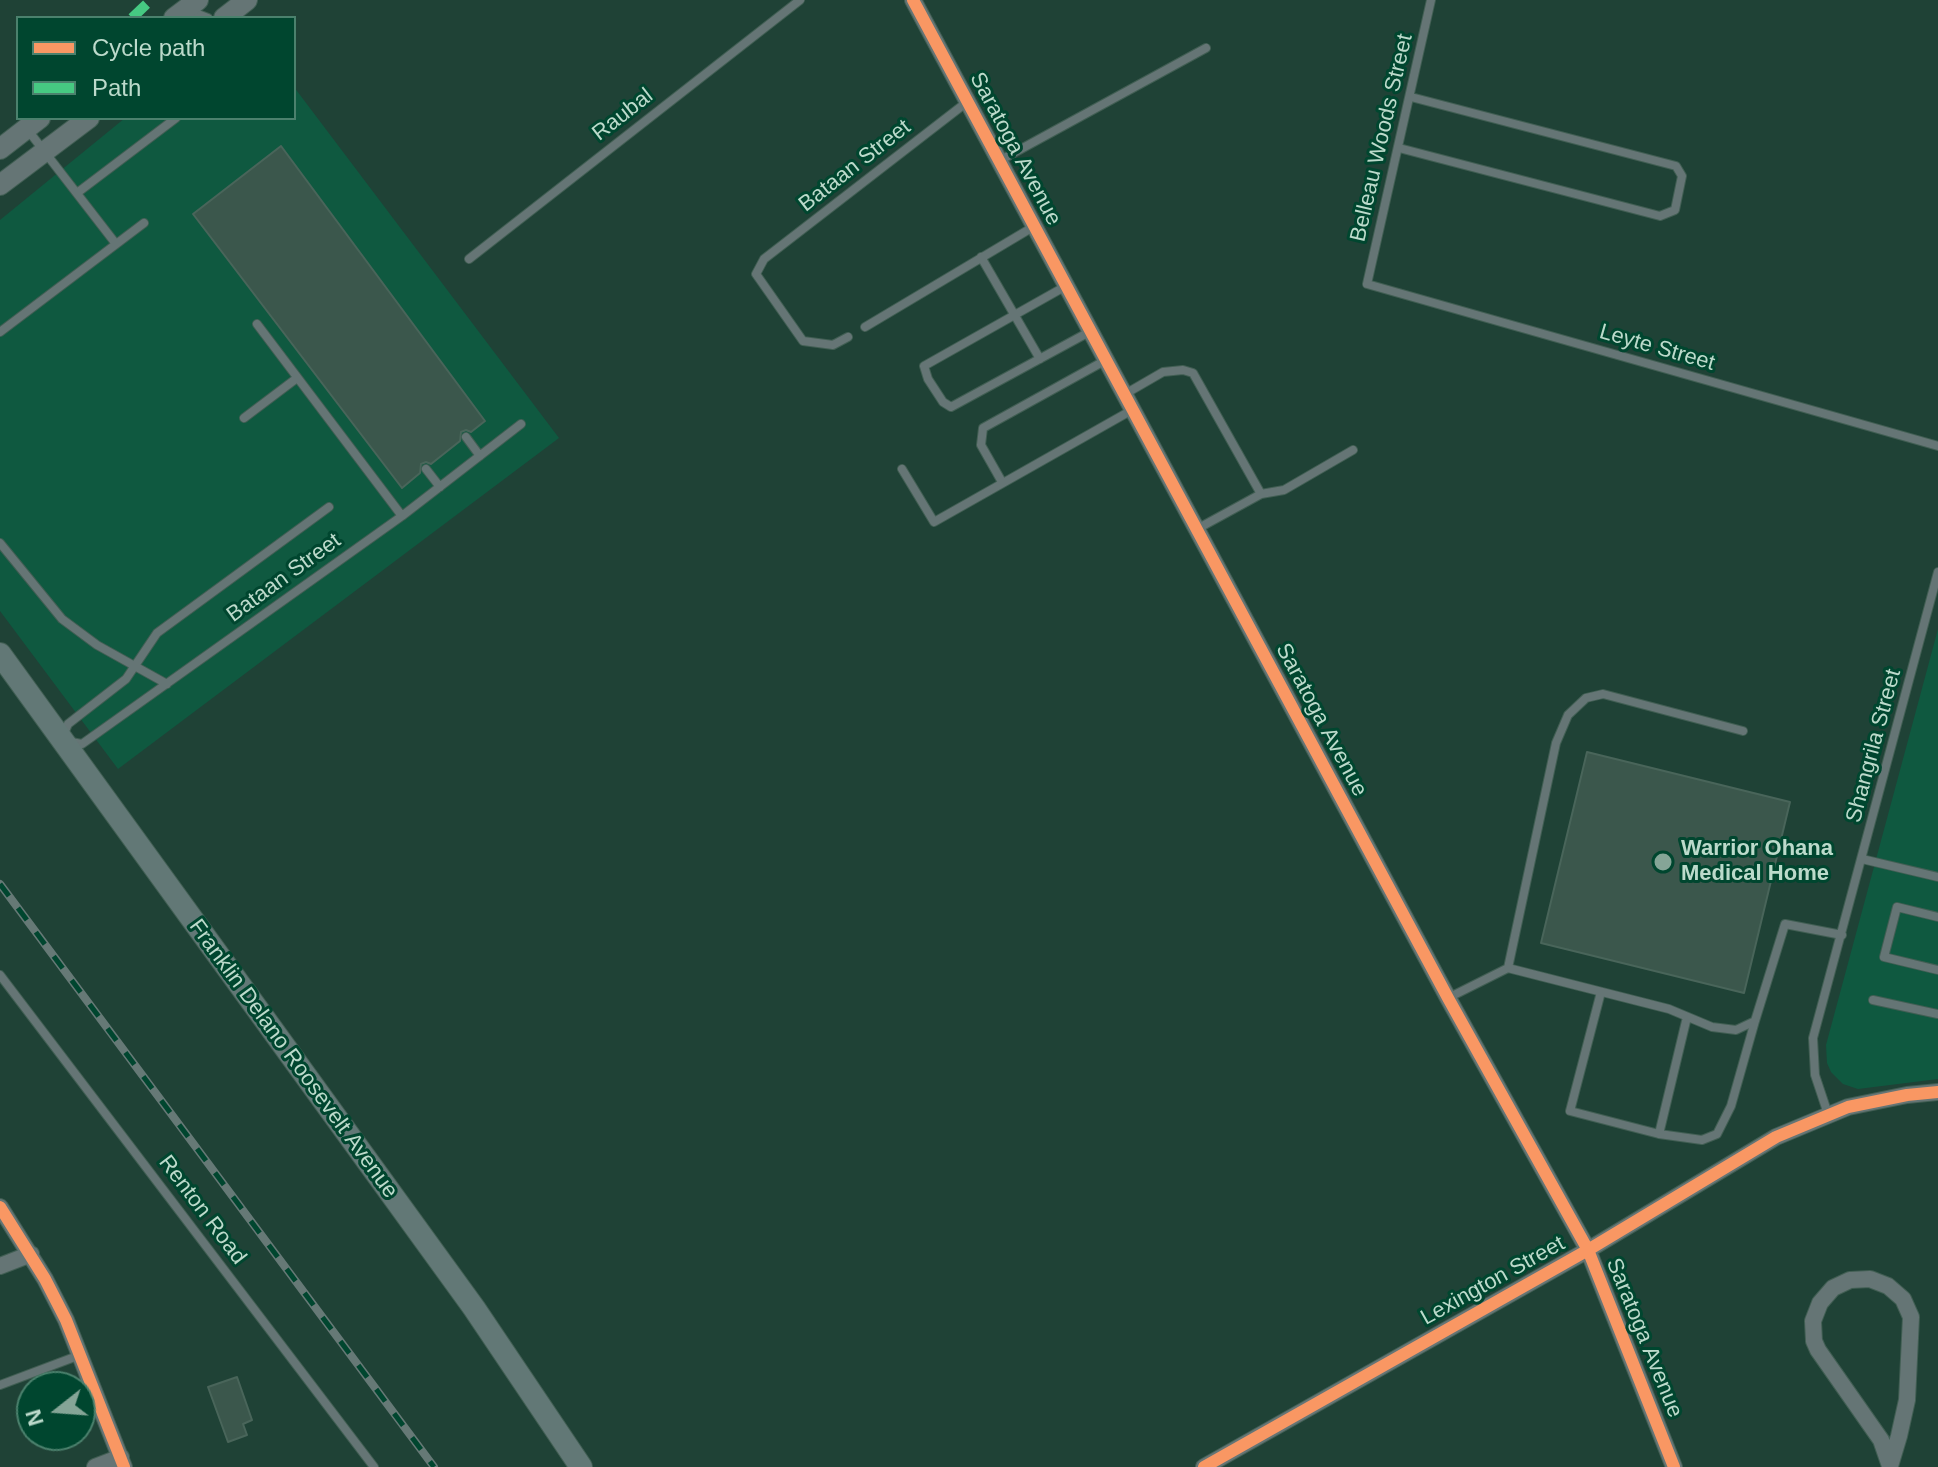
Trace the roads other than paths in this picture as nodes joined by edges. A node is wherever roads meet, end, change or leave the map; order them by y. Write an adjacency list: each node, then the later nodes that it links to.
1 (247, 0): 5 (street)
2 (800, 0): 22 (lane, Raubal)
3 (913, 0): 8 (street, Saratoga Avenue)
4 (1431, 0): 7 (lane, Belleau Woods Street)
5 (227, 16)
6 (1206, 48): 15 (lane)
7 (1411, 97): 12 (lane, Belleau Woods Street); 12 (lane)
8 (967, 102): 15 (street, Saratoga Avenue); 30 (lane, Bataan Street)
9 (87, 120): 14 (street)
10 (173, 120): 17 (lane)
11 (34, 123): 13 (street); 14 (lane)
12 (1399, 148): 23 (lane, Belleau Woods Street)
13 (0, 149)
14 (46, 153): 16 (street); 17 (lane)
15 (998, 161): 19 (street, Saratoga Avenue)
16 (0, 185)
17 (77, 193): 20 (lane)
18 (144, 223): 20 (lane)
19 (1033, 227): 21 (lane); 24 (street, Saratoga Avenue)
20 (116, 244): 29 (lane)
21 (981, 257): 25 (lane); 27 (lane)
22 (469, 259)
23 (1367, 284): 38 (lane, Leyte Street)
24 (1066, 286): 25 (lane); 28 (street, Saratoga Avenue)
25 (1013, 314): 31 (lane); 31 (lane)
26 (257, 324): 33 (lane)
27 (865, 327)
28 (1091, 331): 31 (lane); 32 (street, Saratoga Avenue)
29 (0, 332)
30 (848, 337)
31 (1040, 359)
32 (1106, 360): 34 (street, Saratoga Avenue); 43 (lane)
33 (297, 378): 35 (lane); 47 (lane)
34 (1128, 402): 43 (lane); 45 (lane); 48 (street, Saratoga Avenue)
35 (244, 418)
36 (521, 424): 40 (lane, Bataan Street)
37 (466, 437): 40 (lane)
38 (1938, 446)
39 (1353, 450): 45 (lane)
40 (480, 456): 44 (lane, Bataan Street)
41 (426, 469): 44 (lane)
42 (902, 469): 43 (lane)
43 (1002, 482)
44 (440, 487): 47 (lane, Bataan Street)
45 (1261, 494): 48 (lane)
46 (329, 507): 53 (lane)
47 (402, 516): 54 (lane, Bataan Street)
48 (1196, 529): 65 (street, Saratoga Avenue)
49 (0, 543): 53 (lane)
50 (1938, 572): 51 (lane, Shangrila Street)
51 (1934, 600): 57 (lane, Shangrila Street)
52 (0, 654): 56 (main road, Franklin Delano Roosevelt Avenue)
53 (135, 666): 54 (lane); 56 (lane)
54 (167, 684): 56 (lane, Bataan Street)
55 (1743, 731): 61 (lane)
56 (62, 740): 82 (main road, Franklin Delano Roosevelt Avenue)
57 (1862, 859): 58 (lane); 60 (lane, Shangrila Street)
58 (1938, 877)
59 (1938, 917): 62 (lane)
60 (1842, 935): 69 (lane); 71 (lane, Shangrila Street)
61 (1508, 968): 64 (lane); 65 (lane)
62 (1938, 970)
63 (0, 975): 81 (lane, Renton Road)
64 (1601, 992): 68 (lane); 72 (lane)
65 (1448, 998): 74 (street, Saratoga Avenue)
66 (1873, 1000): 67 (lane)
67 (1938, 1014)
68 (1687, 1017): 69 (lane); 72 (lane)
69 (1755, 1021): 72 (lane)
70 (1938, 1092): 71 (street, Lexington Street)
71 (1828, 1114): 74 (street, Lexington Street)
72 (1659, 1134)
73 (0, 1207): 75 (street)
74 (1588, 1250): 83 (street, Lexington Street); 84 (street, Saratoga Avenue)
75 (31, 1254): 76 (street); 77 (street)
76 (0, 1266)
77 (80, 1355): 78 (lane); 79 (street)
78 (0, 1385)
79 (122, 1462): 80 (street)
80 (95, 1467)
81 (374, 1467)
82 (581, 1467)
83 (1204, 1467)
84 (1674, 1467)
85 (1890, 1467): 85 (street)

